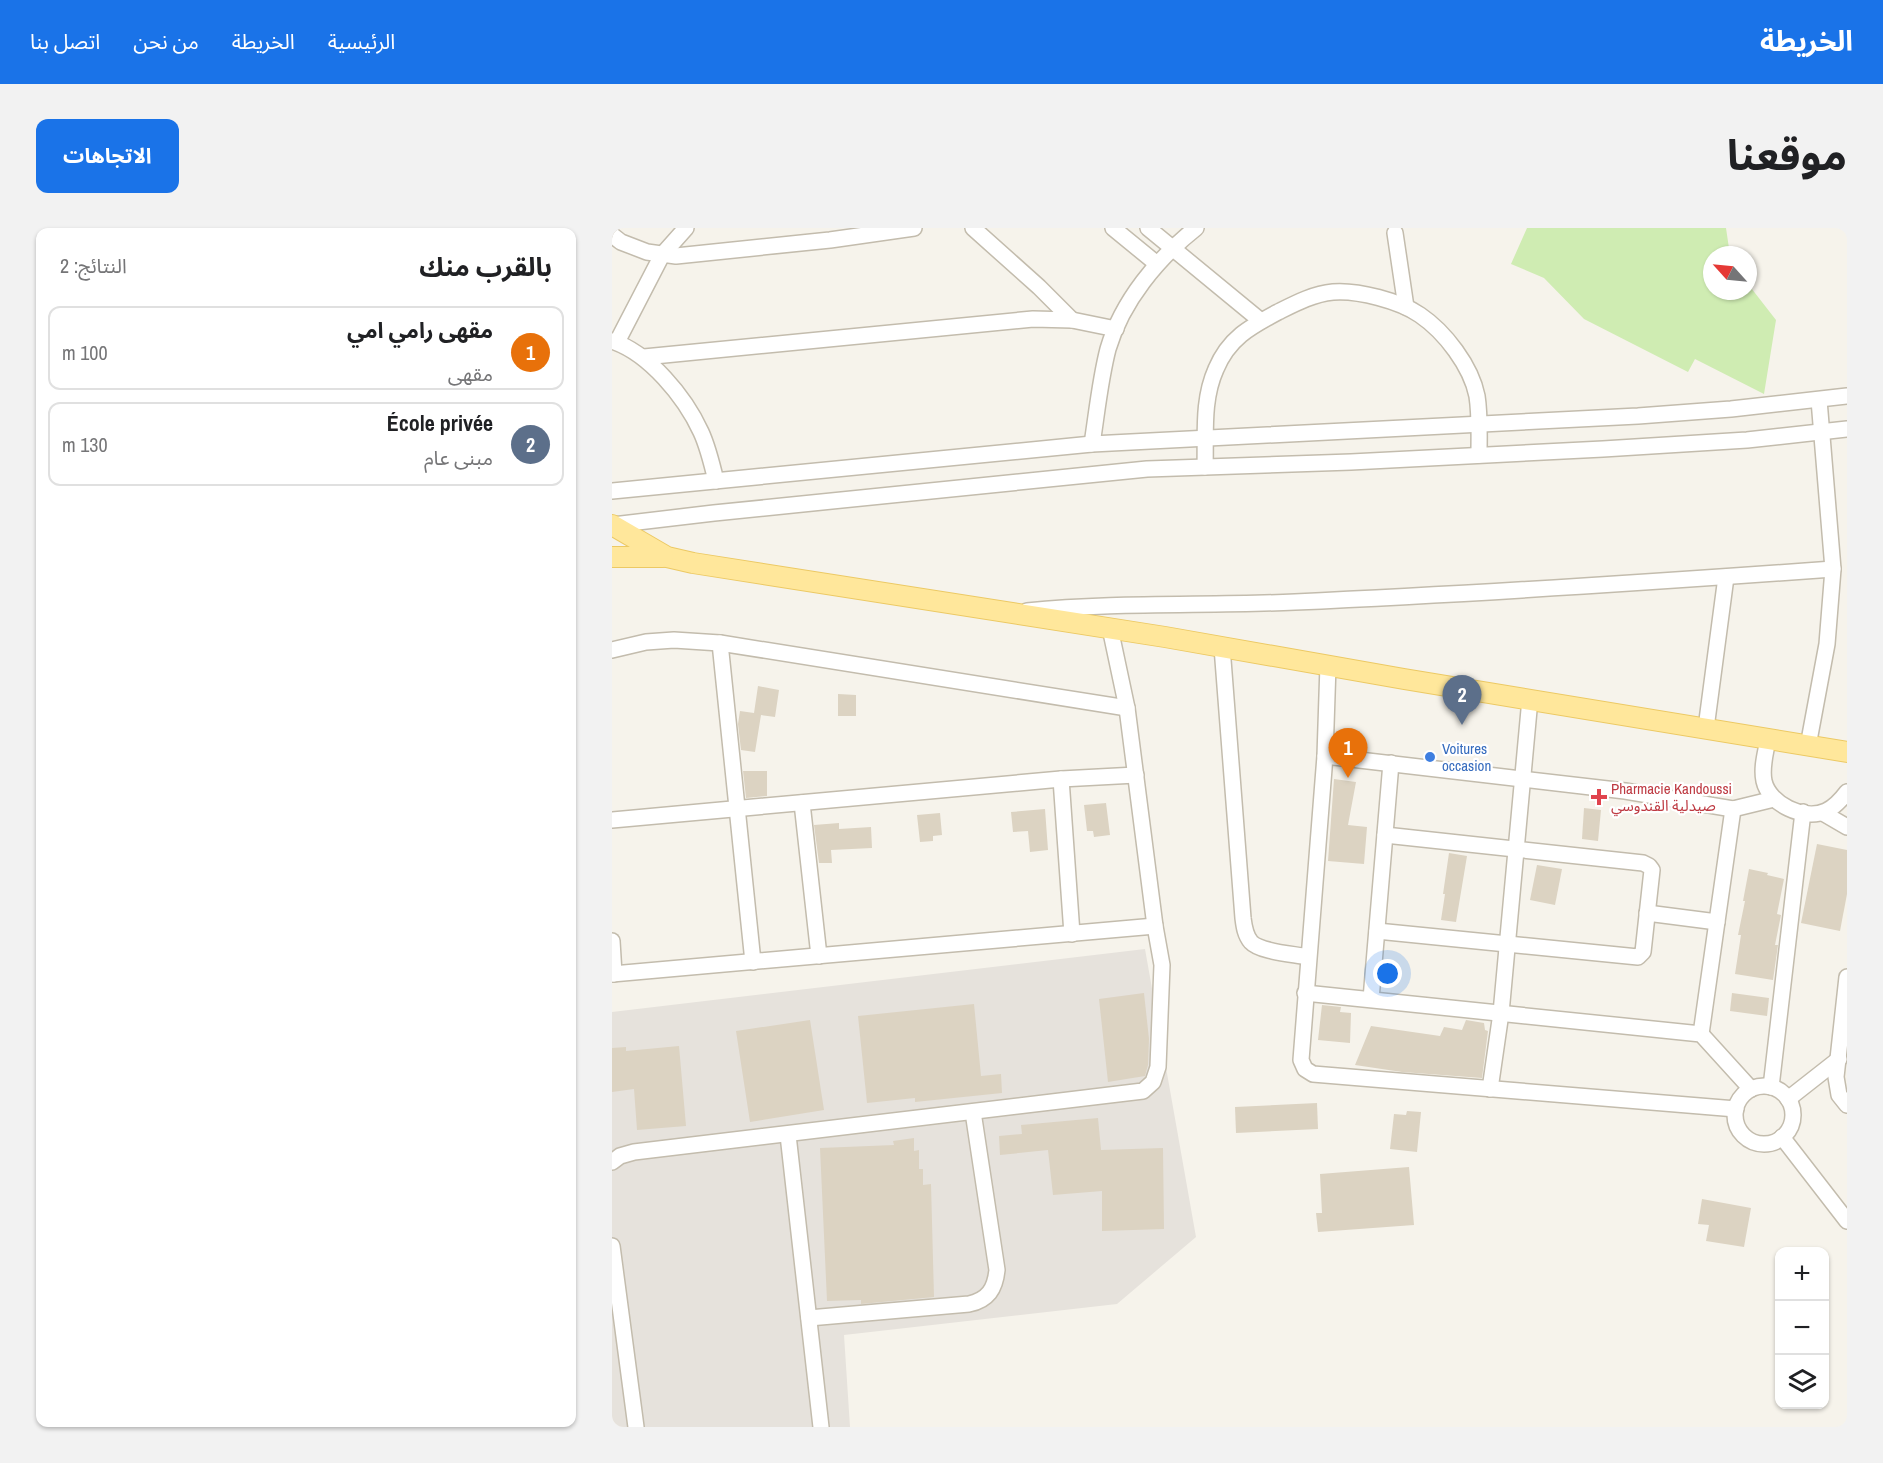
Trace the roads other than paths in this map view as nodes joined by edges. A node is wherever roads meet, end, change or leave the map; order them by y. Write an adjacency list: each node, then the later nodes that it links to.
1 (686, 228): 12 (street)
2 (816, 228): 10 (street)
3 (914, 228): 10 (street)
4 (973, 228): 15 (street)
5 (1113, 228): 13 (street)
6 (1148, 228): 11 (street)
7 (1196, 228): 11 (street)
8 (1395, 233): 14 (street)
9 (612, 235): 12 (street)
10 (830, 240): 12 (street)
11 (1172, 248): 13 (street); 16 (street)
12 (662, 255): 18 (street)
13 (1157, 264): 17 (street)
14 (1406, 307): 16 (street); 22 (street)
15 (1072, 320): 17 (street); 19 (street)
16 (1261, 321): 25 (street)
17 (1116, 329): 26 (street)
18 (614, 341): 19 (street)
19 (644, 357): 29 (street)
20 (1847, 396): 21 (street)
21 (1819, 400): 22 (street); 24 (street)
22 (1479, 423): 25 (street); 27 (street)
23 (1847, 429): 24 (street)
24 (1821, 433): 27 (street); 34 (street)
25 (1206, 437): 26 (street); 28 (street)
26 (1092, 444): 29 (street)
27 (1479, 455): 28 (street)
28 (1205, 467): 31 (street)
29 (716, 481): 30 (street)
30 (612, 491)
31 (612, 525): 33 (main road)
32 (612, 556): 33 (main road)
33 (667, 556): 36 (main road)
34 (1833, 569): 35 (street); 46 (street)
35 (1726, 577): 36 (street); 44 (street)
36 (1009, 613): 37 (main road)
37 (1110, 628): 39 (main road); 43 (street)
38 (720, 643): 40 (street); 43 (street); 56 (street)
39 (1222, 647): 41 (main road); 72 (street)
40 (612, 650)
41 (1328, 665): 42 (main road); 48 (street)
42 (1530, 699): 44 (main road); 52 (street)
43 (1127, 708): 50 (street)
44 (1706, 728): 45 (main road)
45 (1768, 739): 46 (main road); 54 (street)
46 (1808, 746): 47 (main road)
47 (1847, 752)
48 (1325, 756): 49 (street); 72 (street)
49 (1390, 763): 52 (street); 62 (street)
50 (1136, 775): 51 (street); 66 (street)
51 (1061, 779): 55 (street); 68 (street)
52 (1524, 779): 57 (street); 63 (street)
53 (1847, 792): 59 (street)
54 (1774, 799): 57 (street); 58 (street)
55 (802, 803): 56 (street); 71 (street)
56 (736, 809): 60 (street); 73 (street)
57 (1734, 809): 65 (street)
58 (1803, 812): 59 (street); 82 (street)
59 (1823, 813): 61 (street)
60 (612, 820)
61 (1847, 827)
62 (1384, 836): 63 (street); 67 (street)
63 (1516, 850): 64 (street); 70 (street)
64 (1647, 913): 65 (street); 70 (street)
65 (1717, 922): 80 (street)
66 (1155, 926): 68 (street); 88 (street)
67 (1377, 931): 70 (street); 78 (street)
68 (1072, 934): 71 (street)
69 (612, 941): 74 (street)
70 (1508, 943): 79 (street)
71 (819, 956): 73 (street)
72 (1308, 957): 76 (street)
73 (753, 962): 74 (street)
74 (613, 974)
75 (1847, 977): 77 (street)
76 (1305, 993): 78 (street); 83 (street)
77 (1846, 994): 81 (street)
78 (1371, 999): 79 (street)
79 (1501, 1013): 80 (street); 83 (street)
80 (1701, 1034): 84 (street)
81 (1839, 1059): 85 (street); 86 (street)
82 (1771, 1087): 84 (street); 85 (street)
83 (1490, 1089): 87 (street)
84 (1750, 1089): 87 (street)
85 (1788, 1099): 90 (street)
86 (1847, 1105)
87 (1736, 1108): 90 (street)
88 (973, 1112): 89 (street); 94 (street)
89 (788, 1135): 91 (street); 94 (street)
90 (1782, 1137): 92 (street)
91 (612, 1162)
92 (1847, 1221)
93 (612, 1246): 95 (street)
94 (809, 1318): 96 (street)
95 (636, 1427)
96 (821, 1427)

